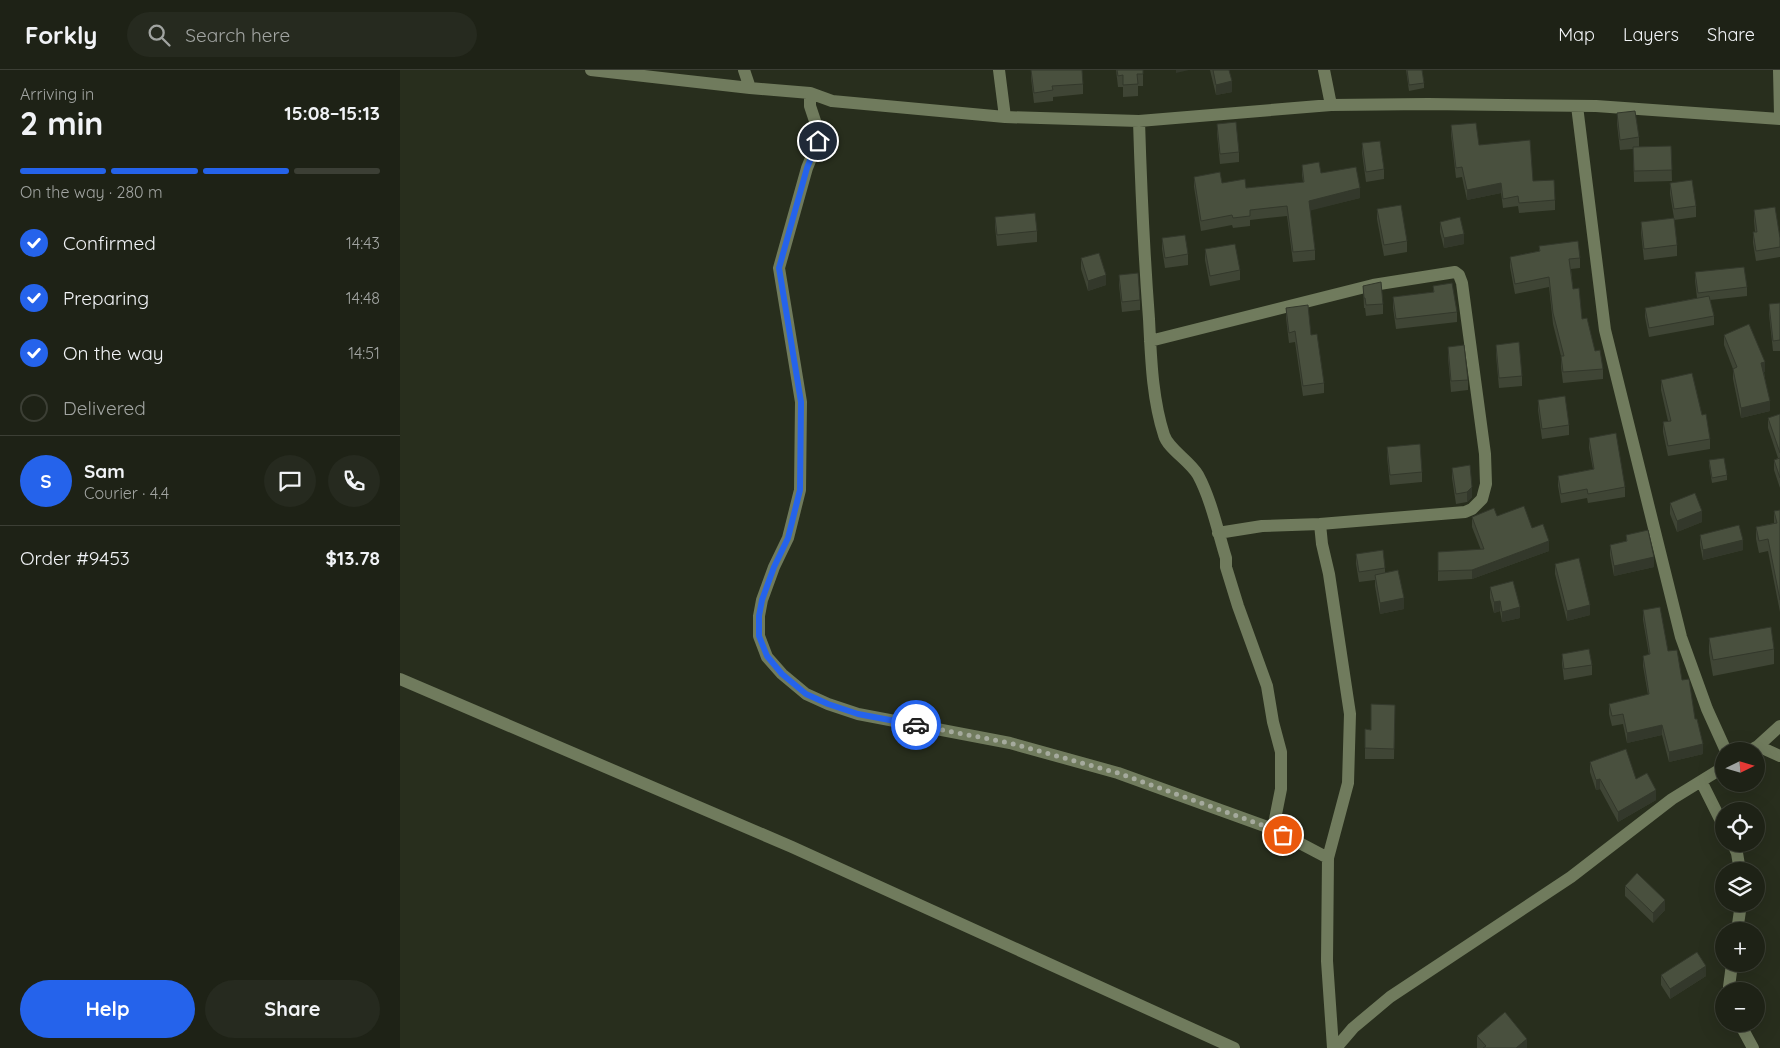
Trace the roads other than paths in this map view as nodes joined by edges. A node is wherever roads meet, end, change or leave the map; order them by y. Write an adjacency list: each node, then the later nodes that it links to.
1 (591, 70): 6 (street)
2 (744, 70): 6 (street)
3 (999, 70): 11 (street)
4 (1324, 70): 8 (street)
5 (1779, 70): 10 (street)
6 (750, 88): 7 (street)
7 (810, 93): 11 (street); 26 (street)
8 (1331, 105): 9 (street); 13 (street)
9 (1577, 106): 12 (street); 19 (street)
10 (1780, 115)
11 (1005, 117): 13 (street)
12 (1780, 119)
13 (1139, 121): 14 (street)
14 (1150, 341): 15 (street); 16 (street)
15 (1320, 524): 16 (street); 27 (street)
16 (1218, 533): 26 (street)
17 (400, 679): 29 (street)
18 (1780, 726): 20 (street)
19 (1722, 742)
20 (1760, 742)
21 (1765, 752): 22 (street)
22 (1780, 756)
23 (1715, 772): 24 (street)
24 (1701, 781): 25 (street); 30 (street)
25 (1715, 809)
26 (1273, 829): 27 (street)
27 (1328, 858): 30 (street)
28 (1744, 1032): 31 (street)
29 (1234, 1048)
30 (1335, 1048)
31 (1753, 1048)

